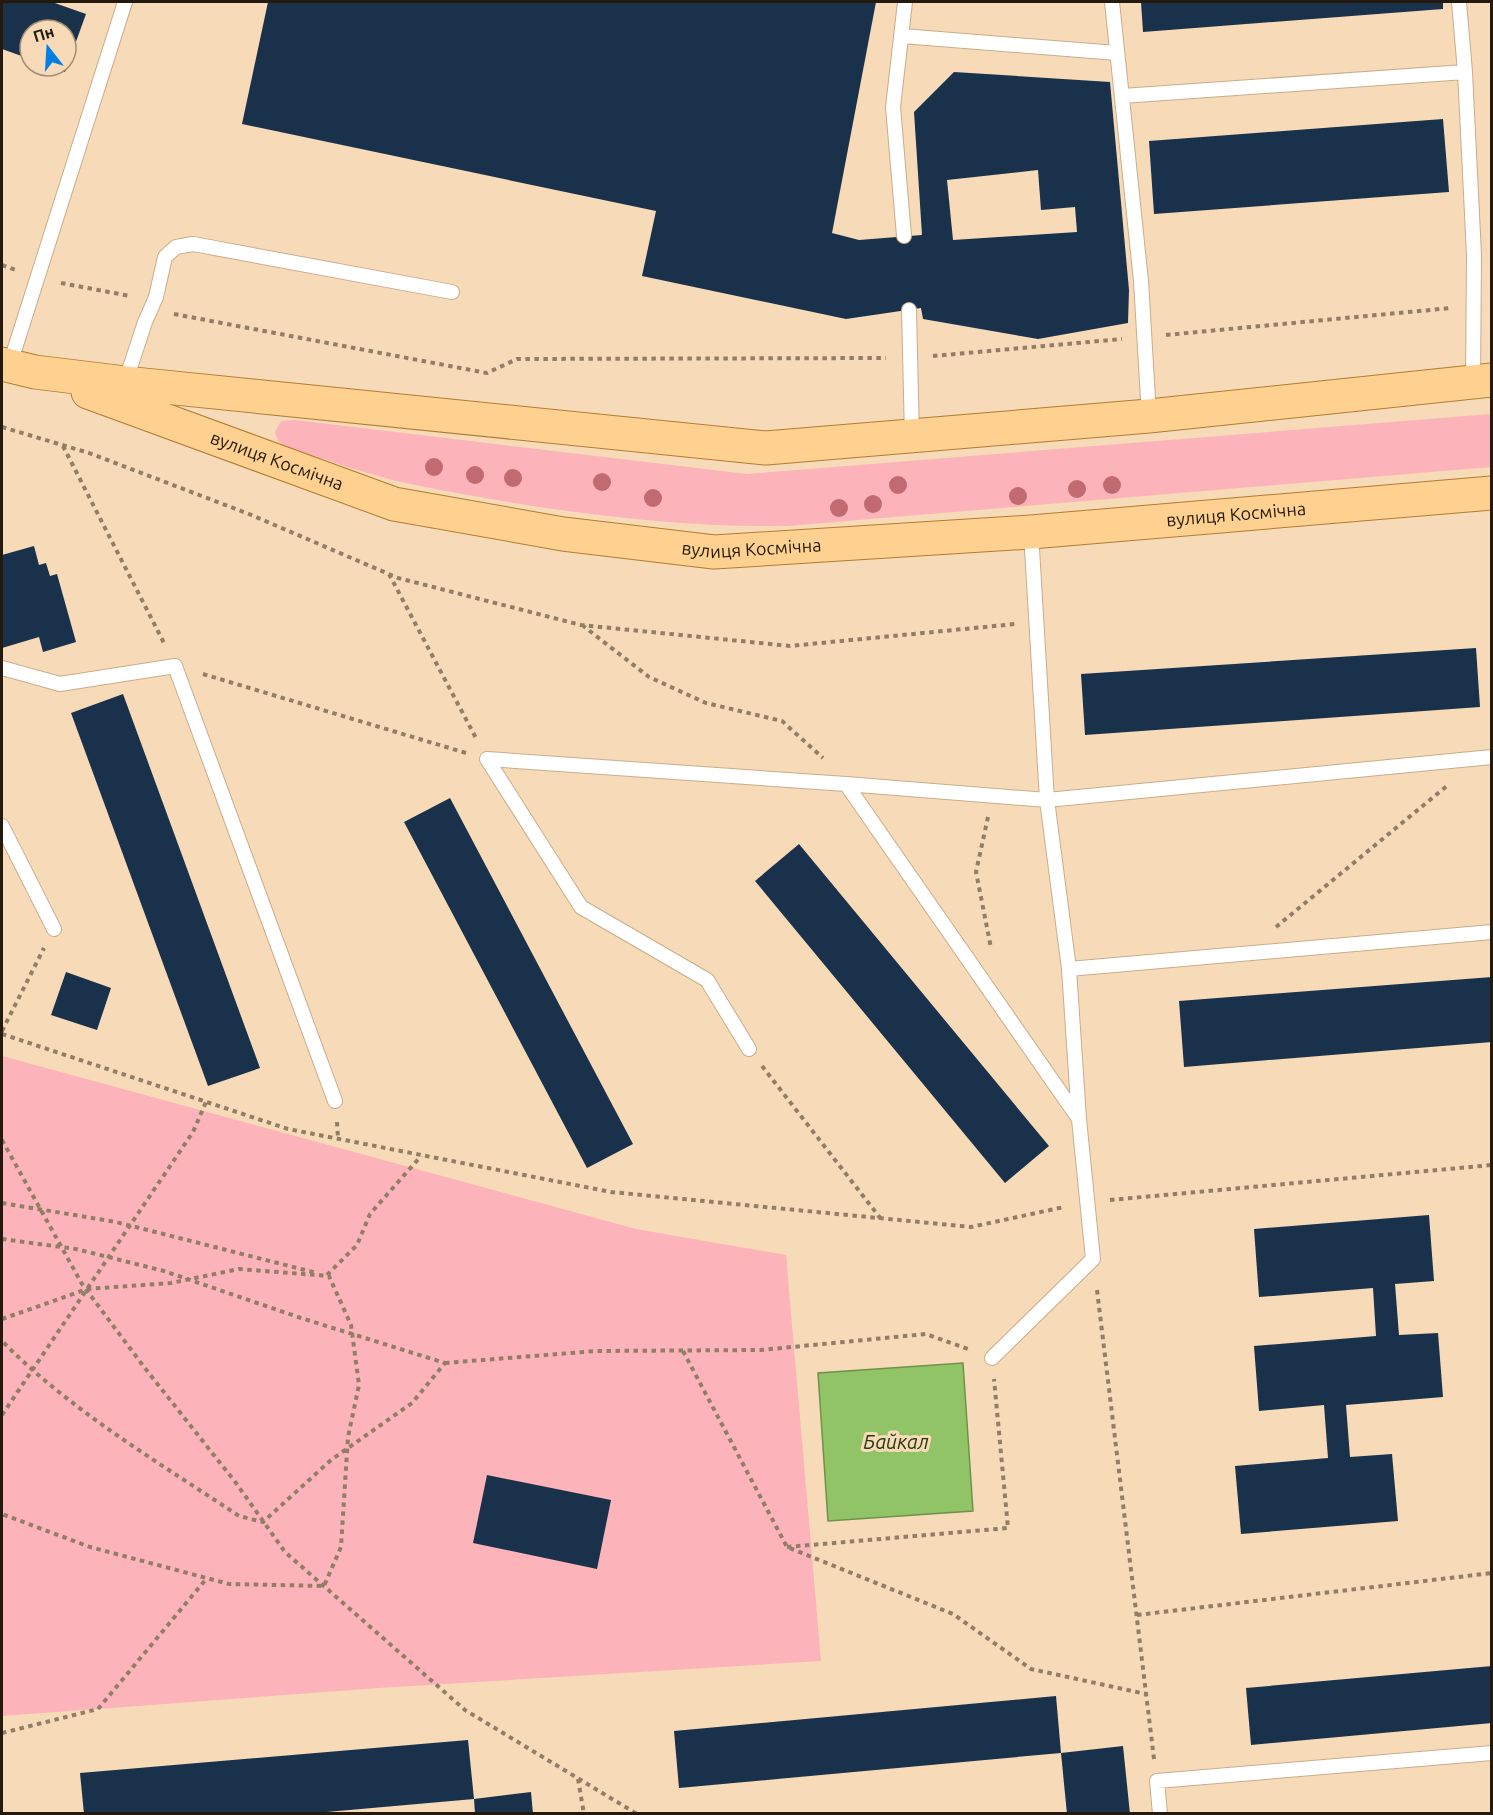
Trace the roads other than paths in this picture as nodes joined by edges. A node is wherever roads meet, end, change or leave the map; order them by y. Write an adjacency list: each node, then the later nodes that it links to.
1 (125, 2): 12 (lane)
2 (905, 2): 5 (lane)
3 (1112, 2): 6 (lane)
4 (1459, 2): 7 (lane)
5 (902, 36): 6 (lane); 9 (lane)
6 (1118, 53): 8 (lane)
7 (1465, 72): 8 (lane); 13 (lane)
8 (1122, 96): 15 (lane)
9 (904, 236)
10 (452, 292): 14 (lane)
11 (909, 309): 16 (lane)
12 (15, 368): 14 (main road); 18 (main road, вулиця Космічна)
13 (1482, 381): 15 (main road)
14 (125, 383): 16 (main road)
15 (1149, 416): 16 (main road)
16 (912, 438)
17 (1491, 493): 18 (main road, вулиця Космічна)
18 (1031, 532): 22 (lane)
19 (2, 668): 28 (lane)
20 (1486, 758): 22 (lane)
21 (849, 784): 22 (lane); 27 (lane); 29 (lane)
22 (1047, 800): 26 (lane)
23 (2, 826): 24 (lane)
24 (54, 928)
25 (1491, 932): 26 (lane)
26 (1069, 969): 29 (lane)
27 (749, 1049)
28 (335, 1101)
29 (1079, 1119): 30 (lane)
30 (992, 1358)
31 (1491, 1753): 32 (lane)
32 (1160, 1814)

